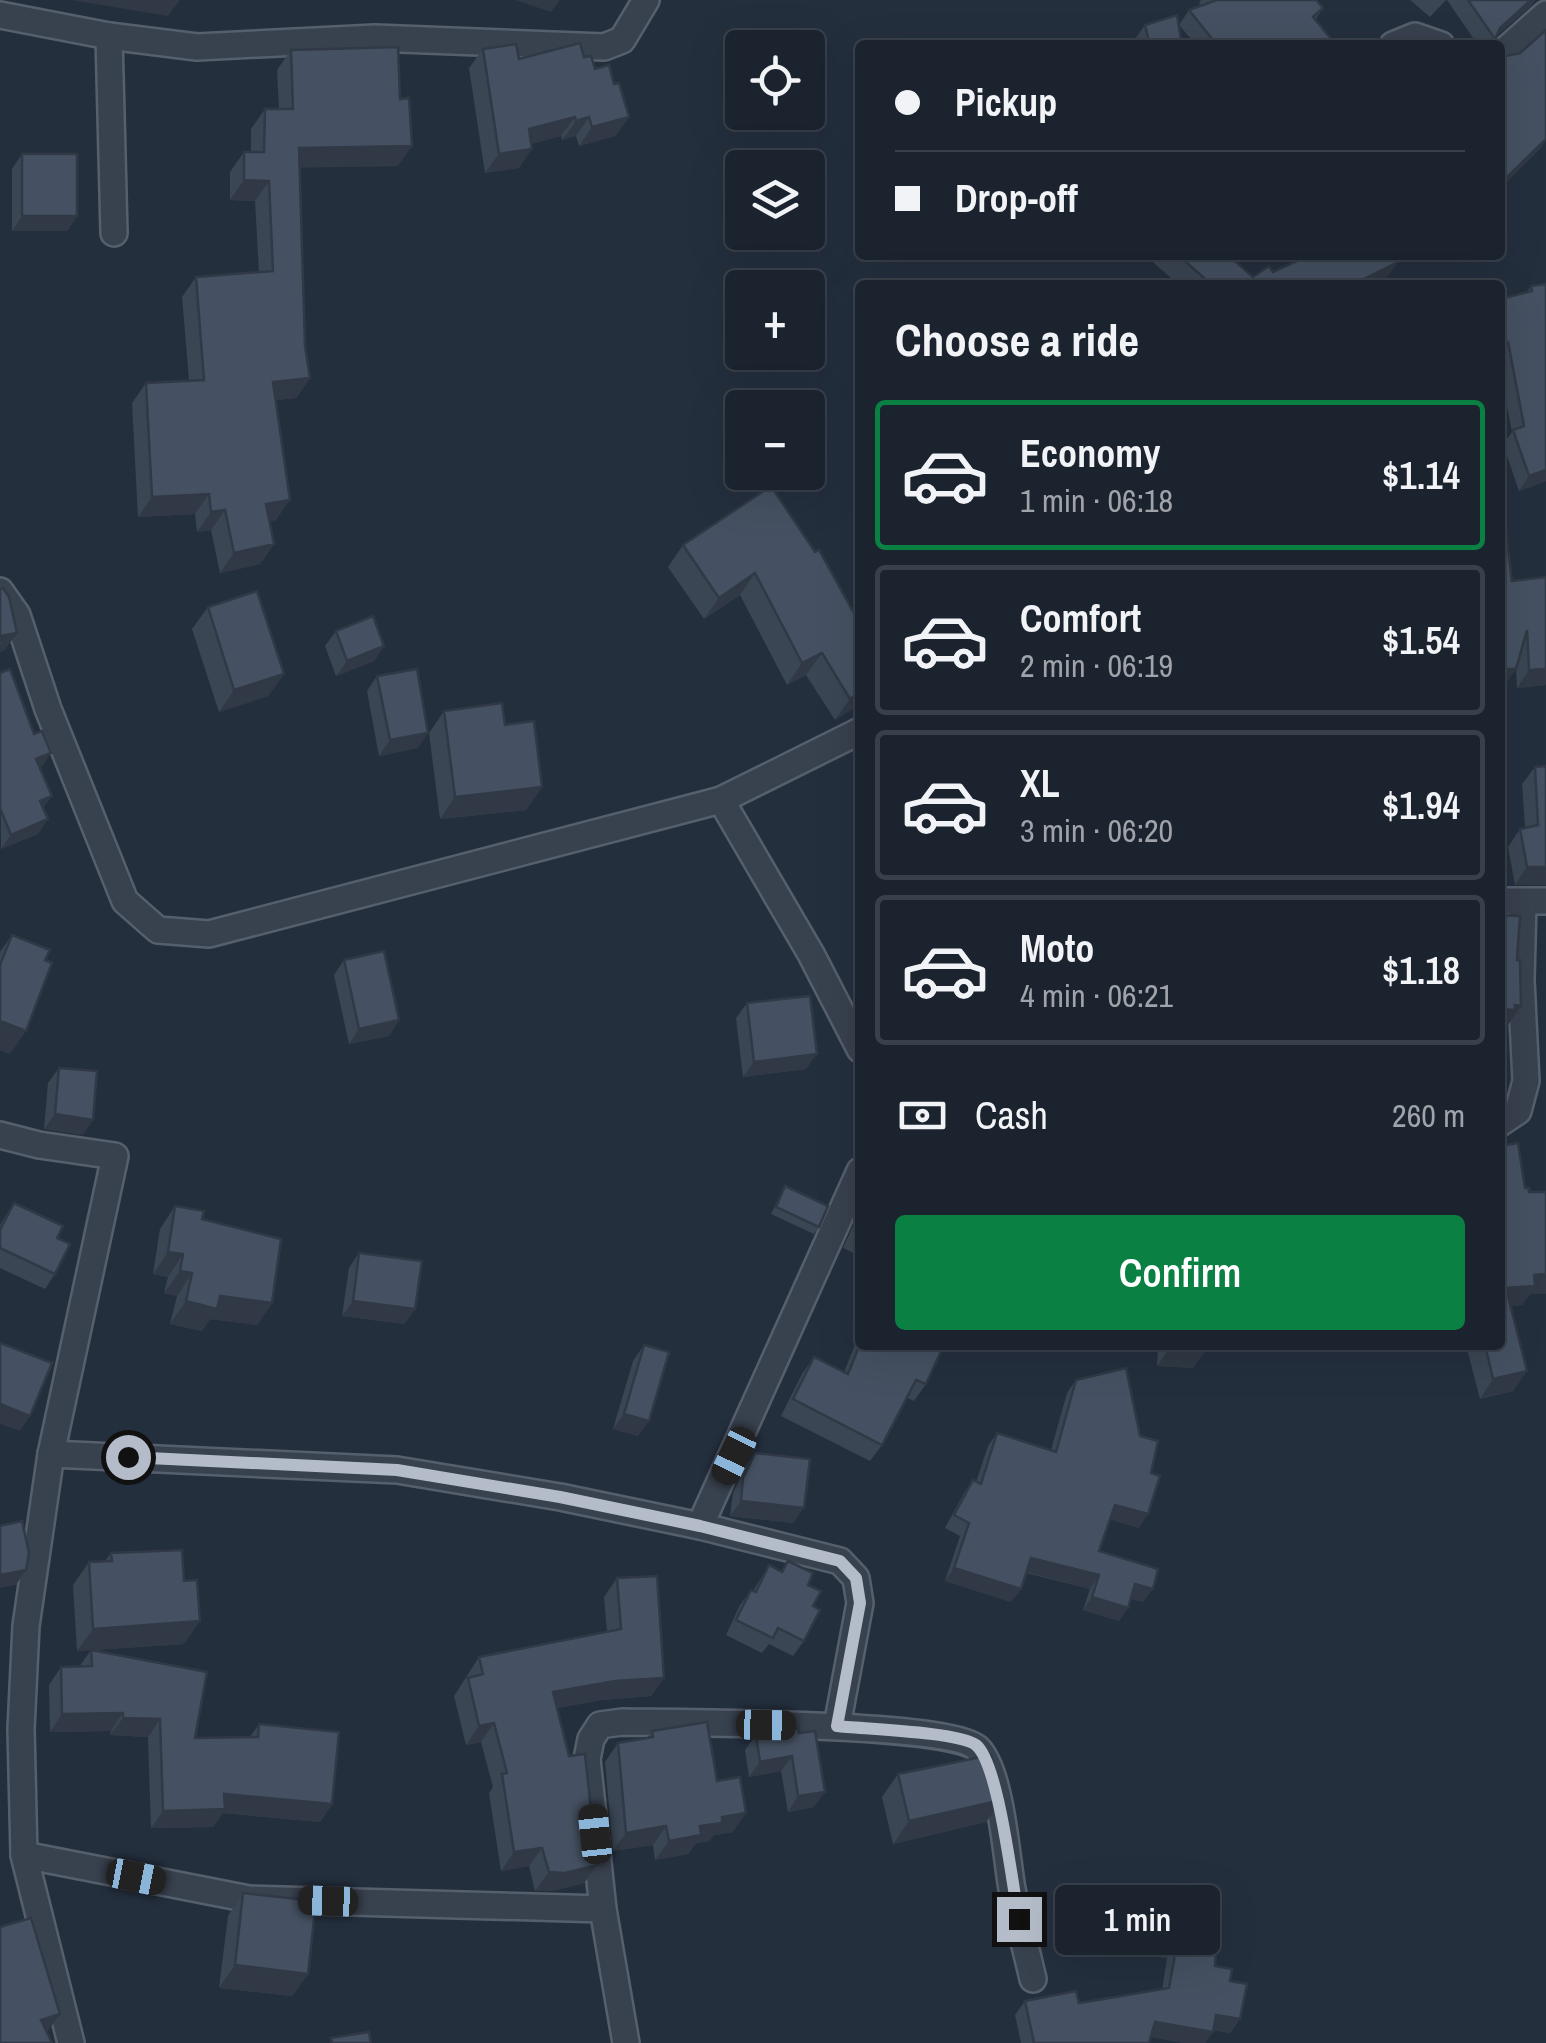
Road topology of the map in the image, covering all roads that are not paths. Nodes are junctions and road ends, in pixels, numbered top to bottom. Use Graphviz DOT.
graph roads {
  1 [pos="646,0"];
  2 [pos="1546,14"];
  3 [pos="0,15"];
  4 [pos="110,36"];
  5 [pos="1505,51"];
  6 [pos="114,232"];
  7 [pos="0,591"];
  8 [pos="855,733"];
  9 [pos="720,800"];
  10 [pos="1523,902"];
  11 [pos="855,1039"];
  12 [pos="1505,1120"];
  13 [pos="0,1136"];
  14 [pos="855,1182"];
  15 [pos="51,1454"];
  16 [pos="700,1526"];
  17 [pos="837,1726"];
  18 [pos="24,1855"];
  19 [pos="603,1909"];
  20 [pos="1033,1978"];
  21 [pos="71,2043"];
  22 [pos="626,2043"];
  1 -- 4 [label="street"];
  2 -- 5 [label="street"];
  3 -- 4 [label="street"];
  4 -- 6 [label="street"];
  7 -- 9 [label="street"];
  8 -- 9 [label="street"];
  9 -- 11 [label="street"];
  10 -- 12 [label="street"];
  13 -- 15 [label="street"];
  14 -- 16 [label="street"];
  15 -- 16 [label="street"];
  15 -- 18 [label="street"];
  16 -- 17 [label="street"];
  17 -- 19 [label="street"];
  17 -- 20 [label="street"];
  18 -- 19 [label="street"];
  18 -- 21 [label="street"];
  19 -- 22 [label="street"];
}
